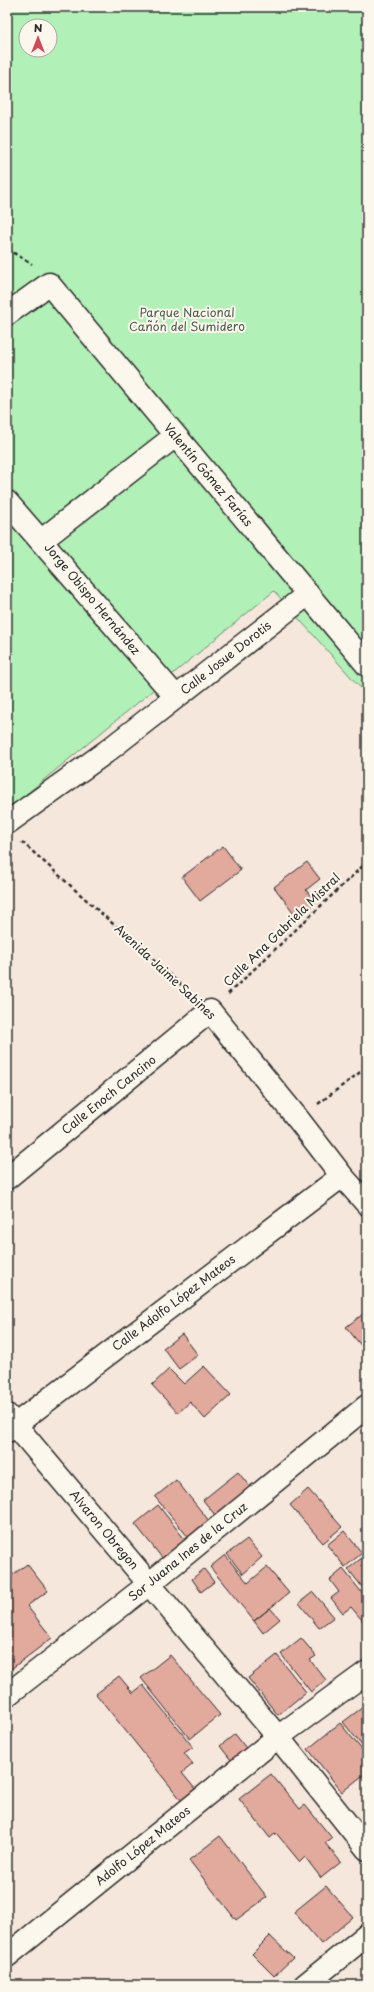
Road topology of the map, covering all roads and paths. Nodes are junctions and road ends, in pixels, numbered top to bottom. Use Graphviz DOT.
graph roads {
  1 [pos="7,314"];
  2 [pos="175,436"];
  3 [pos="7,502"];
  4 [pos="42,540"];
  5 [pos="308,594"];
  6 [pos="367,665"];
  7 [pos="176,697"];
  8 [pos="13,831"];
  9 [pos="367,862"];
  10 [pos="210,1011"];
  11 [pos="367,1067"];
  12 [pos="298,1119"];
  13 [pos="342,1176"];
  14 [pos="7,1178"];
  15 [pos="367,1204"];
  16 [pos="367,1406"];
  17 [pos="10,1424"];
  18 [pos="149,1584"];
  19 [pos="367,1672"];
  20 [pos="7,1695"];
  21 [pos="278,1737"];
  22 [pos="367,1849"];
  23 [pos="367,1935"];
  24 [pos="7,1956"];
  25 [pos="305,1985"];
  1 -- 2 [label="street, Valentín Gómez Farías"];
  2 -- 4 [label="street"];
  2 -- 5 [label="street, Valentín Gómez Farías"];
  3 -- 4 [label="street, Jorge Obispo Hernández"];
  4 -- 7 [label="street, Jorge Obispo Hernández"];
  5 -- 6 [label="street, Valentín Gómez Farías"];
  5 -- 7 [label="street, Calle Josue Dorotis"];
  7 -- 8 [label="street, Calle Josue Dorotis"];
  8 -- 10 [label="path, Avenida Jaime Sabines"];
  9 -- 10 [label="path, Calle Ana Gabriela Mistral"];
  10 -- 12 [label="street, Avenida Jaime Sabines"];
  10 -- 14 [label="street, Calle Enoch Cancino"];
  11 -- 12 [label="path"];
  12 -- 13 [label="street, Avenida Jaime Sabines"];
  13 -- 15 [label="street, Avenida Jaime Sabines"];
  13 -- 17 [label="street, Calle Adolfo López Mateos"];
  16 -- 18 [label="street, Sor Juana Ines de la Cruz"];
  17 -- 18 [label="street, Alvaron Obregon"];
  18 -- 20 [label="street, Sor Juana Ines de la Cruz"];
  18 -- 21 [label="street, Alvaron Obregon"];
  19 -- 21 [label="street"];
  21 -- 22 [label="street, Alvaron Obregon"];
  21 -- 24 [label="street, Adolfo López Mateos"];
  23 -- 25 [label="street"];
}
